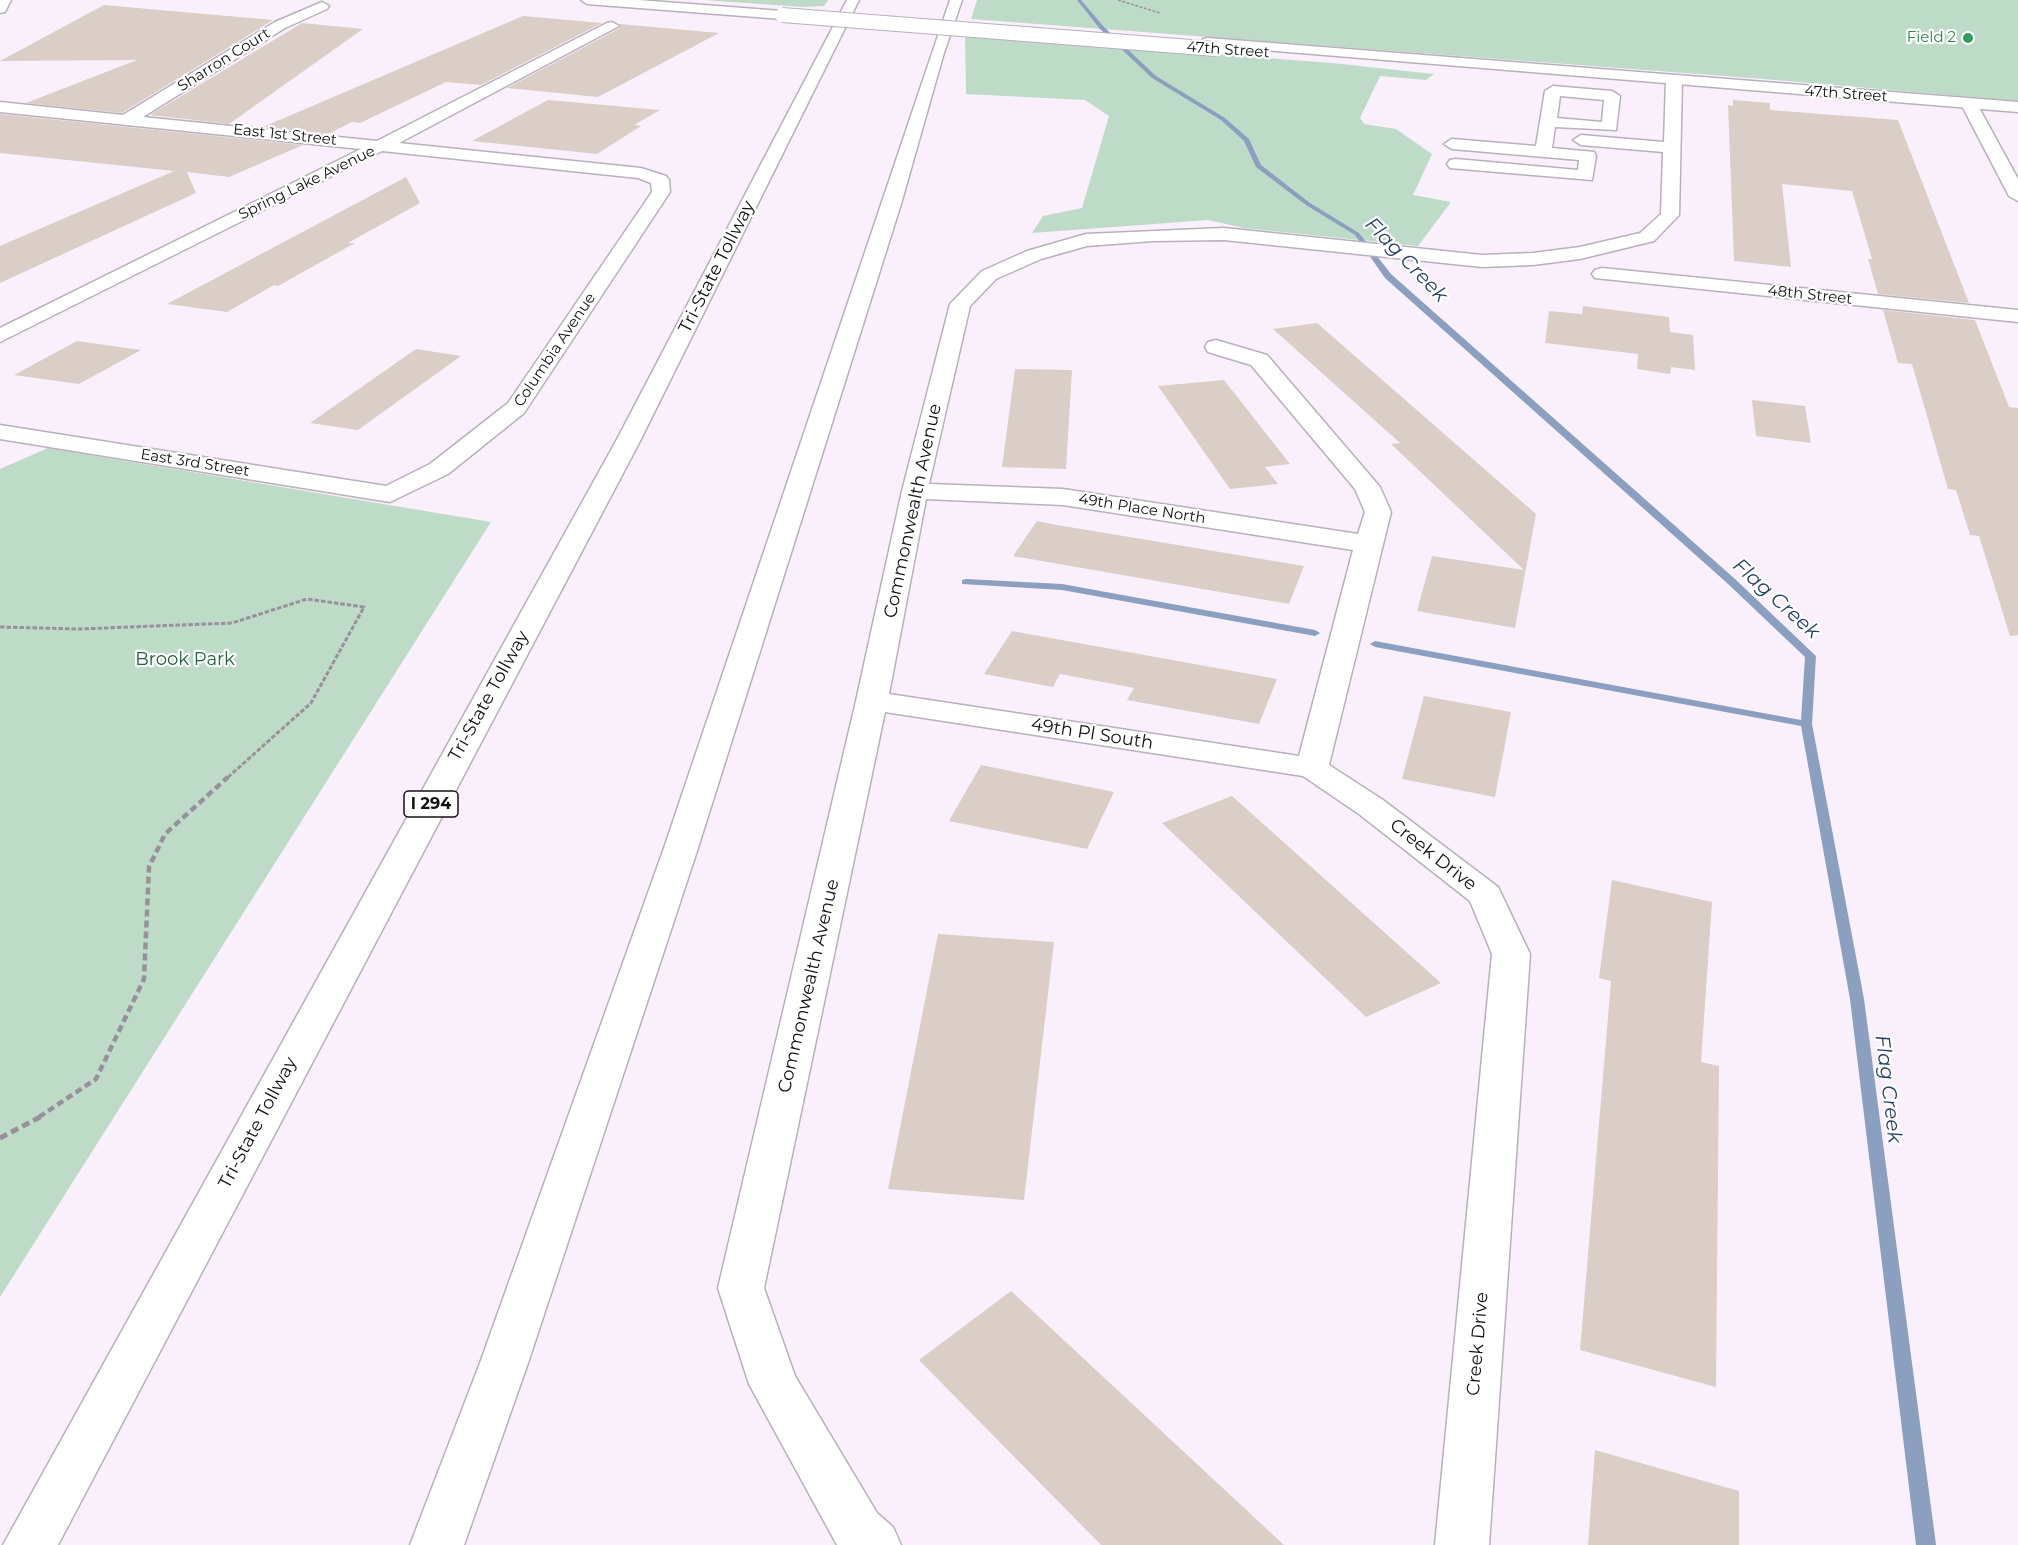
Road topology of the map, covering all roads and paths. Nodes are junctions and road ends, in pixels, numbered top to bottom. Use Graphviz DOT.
graph roads {
  1 [pos="5,0"];
  2 [pos="586,0"];
  3 [pos="657,0"];
  4 [pos="853,0"];
  5 [pos="956,0"];
  6 [pos="322,6"];
  7 [pos="0,9"];
  8 [pos="784,12"];
  9 [pos="612,26"];
  10 [pos="1674,81"];
  11 [pos="1969,104"];
  12 [pos="0,107"];
  13 [pos="2018,107"];
  14 [pos="128,119"];
  15 [pos="1546,137"];
  16 [pos="1452,144"];
  17 [pos="382,145"];
  18 [pos="1672,148"];
  19 [pos="1456,164"];
  20 [pos="641,173"];
  21 [pos="2018,196"];
  22 [pos="1602,274"];
  23 [pos="2018,316"];
  24 [pos="0,336"];
  25 [pos="1216,347"];
  26 [pos="0,432"];
  27 [pos="915,491"];
  28 [pos="390,494"];
  29 [pos="1368,544"];
  30 [pos="0,627"];
  31 [pos="872,701"];
  32 [pos="1312,768"];
  33 [pos="0,1138"];
  34 [pos="30,1545"];
  35 [pos="437,1545"];
  36 [pos="874,1545"];
  37 [pos="1462,1545"];
  1 -- 7 [label="main road"];
  2 -- 8 [label="main road"];
  3 -- 8 [label="main road"];
  4 -- 34 [label="main road, Tri-State Tollway / I 294"];
  5 -- 35 [label="main road"];
  6 -- 14 [label="main road, Sharron Court"];
  8 -- 10 [label="main road, 47th Street, bridge"];
  9 -- 17 [label="main road, Spring Lake Avenue"];
  10 -- 11 [label="main road, 47th Street"];
  10 -- 18 [label="main road, Commonwealth Avenue"];
  11 -- 13 [label="main road, 47th Street"];
  11 -- 21 [label="main road"];
  12 -- 14 [label="main road, East 1st Street"];
  14 -- 17 [label="main road, East 1st Street"];
  15 -- 16 [label="main road"];
  15 -- 18 [label="main road"];
  15 -- 19 [label="main road"];
  17 -- 20 [label="main road, East 1st Street"];
  17 -- 24 [label="main road, Spring Lake Avenue"];
  18 -- 27 [label="main road, Commonwealth Avenue"];
  20 -- 28 [label="main road, Columbia Avenue"];
  22 -- 23 [label="main road, 48th Street"];
  25 -- 29 [label="main road"];
  26 -- 28 [label="main road, East 3rd Street"];
  27 -- 29 [label="main road, 49th Place North"];
  27 -- 31 [label="main road, Commonwealth Avenue"];
  29 -- 32 [label="main road"];
  30 -- 33 [label="path"];
  31 -- 32 [label="main road, 49th Pl South"];
  31 -- 36 [label="main road, Commonwealth Avenue"];
  32 -- 37 [label="main road, Creek Drive"];
}
